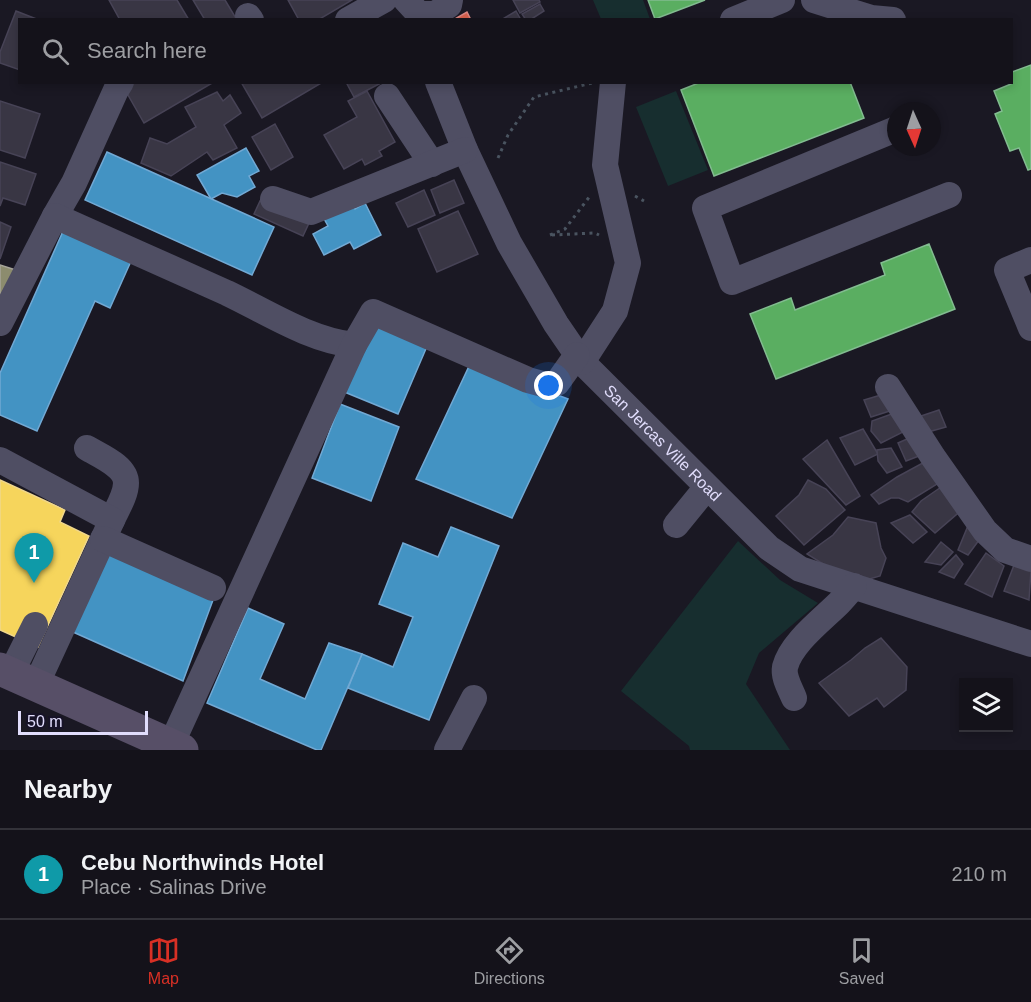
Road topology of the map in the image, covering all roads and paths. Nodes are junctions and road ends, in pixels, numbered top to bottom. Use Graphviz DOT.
graph roads {
  1 [pos="384,0"];
  2 [pos="450,0"];
  3 [pos="782,0"];
  4 [pos="814,0"];
  5 [pos="414,11"];
  6 [pos="352,18"];
  7 [pos="738,18"];
  8 [pos="871,18"];
  9 [pos="120,84"];
  10 [pos="439,84"];
  11 [pos="588,84"];
  12 [pos="613,84"];
  13 [pos="387,96"];
  14 [pos="887,133"];
  15 [pos="465,150"];
  16 [pos="498,158"];
  17 [pos="432,164"];
  18 [pos="605,165"];
  19 [pos="949,195"];
  20 [pos="273,199"];
  21 [pos="55,216"];
  22 [pos="623,242"];
  23 [pos="1031,260"];
  24 [pos="0,323"];
  25 [pos="1031,328"];
  26 [pos="354,345"];
  27 [pos="579,359"];
  28 [pos="888,387"];
  29 [pos="87,448"];
  30 [pos="0,460"];
  31 [pos="707,487"];
  32 [pos="676,525"];
  33 [pos="107,530"];
  34 [pos="1031,559"];
  35 [pos="854,586"];
  36 [pos="213,588"];
  37 [pos="35,625"];
  38 [pos="1031,644"];
  39 [pos="15,676"];
  40 [pos="474,698"];
  41 [pos="794,698"];
  42 [pos="176,748"];
  43 [pos="447,750"];
  1 -- 6 [label="street"];
  2 -- 5 [label="street"];
  3 -- 7 [label="street"];
  4 -- 8 [label="street"];
  9 -- 21 [label="street"];
  10 -- 15 [label="street, San Jercas Ville Road"];
  11 -- 16 [label="path"];
  12 -- 18 [label="street"];
  13 -- 17 [label="street"];
  14 -- 19 [label="street"];
  15 -- 17 [label="street"];
  15 -- 27 [label="street, San Jercas Ville Road"];
  17 -- 20 [label="street"];
  18 -- 22 [label="street"];
  18 -- 22 [label="path"];
  21 -- 24 [label="street"];
  21 -- 26 [label="street"];
  22 -- 27 [label="street"];
  23 -- 25 [label="street"];
  26 -- 27 [label="street"];
  26 -- 42 [label="street"];
  27 -- 31 [label="street, San Jercas Ville Road"];
  28 -- 34 [label="street"];
  29 -- 33 [label="street"];
  30 -- 33 [label="street"];
  31 -- 32 [label="street"];
  31 -- 35 [label="street, San Jercas Ville Road"];
  33 -- 36 [label="street"];
  33 -- 39 [label="street"];
  35 -- 38 [label="street, San Jercas Ville Road"];
  35 -- 41 [label="street"];
  37 -- 39 [label="street"];
  39 -- 42 [label="main road"];
  40 -- 43 [label="street"];
}
